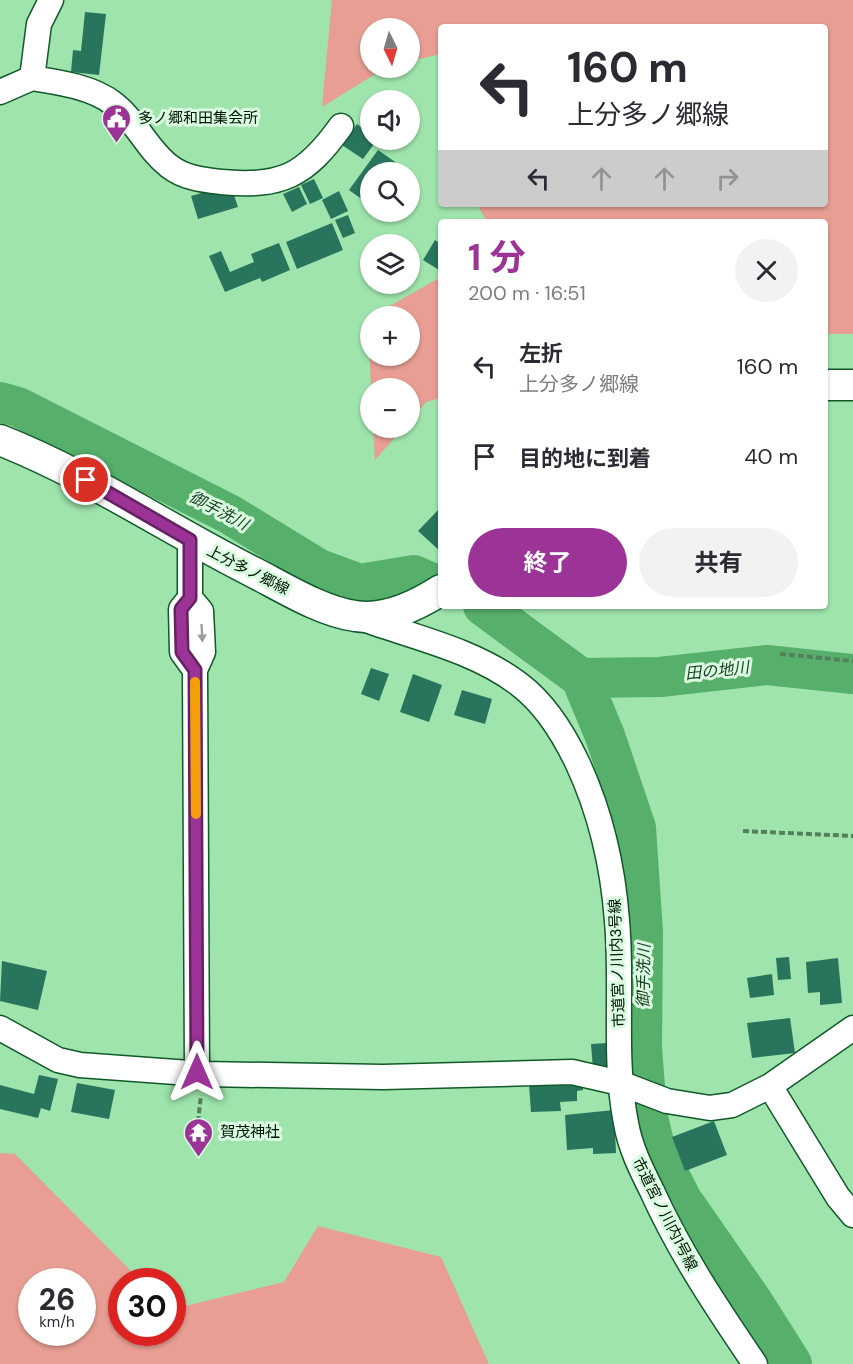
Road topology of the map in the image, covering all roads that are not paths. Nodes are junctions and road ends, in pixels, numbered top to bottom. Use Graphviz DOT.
graph roads {
  1 [pos="51,0"];
  2 [pos="32,78"];
  3 [pos="0,92"];
  4 [pos="341,126"];
  5 [pos="828,385"];
  6 [pos="853,385"];
  7 [pos="0,440"];
  8 [pos="190,540"];
  9 [pos="438,592"];
  10 [pos="357,617"];
  11 [pos="0,1028"];
  12 [pos="853,1028"];
  13 [pos="200,1073"];
  14 [pos="626,1085"];
  15 [pos="770,1086"];
  16 [pos="853,1215"];
  17 [pos="755,1364"];
  1 -- 2 [label="street"];
  2 -- 3 [label="street"];
  2 -- 4 [label="street"];
  5 -- 6 [label="main road"];
  7 -- 8 [label="main road, 上分多ノ郷線"];
  8 -- 10 [label="main road, 上分多ノ郷線"];
  8 -- 13 [label="street"];
  9 -- 10 [label="main road, 上分多ノ郷線"];
  10 -- 14 [label="street, 市道宮ノ川内3号線"];
  11 -- 13 [label="street"];
  12 -- 15 [label="street"];
  13 -- 14 [label="street"];
  14 -- 15 [label="street"];
  14 -- 17 [label="street, 市道宮ノ川内1号線"];
  15 -- 16 [label="street"];
}
